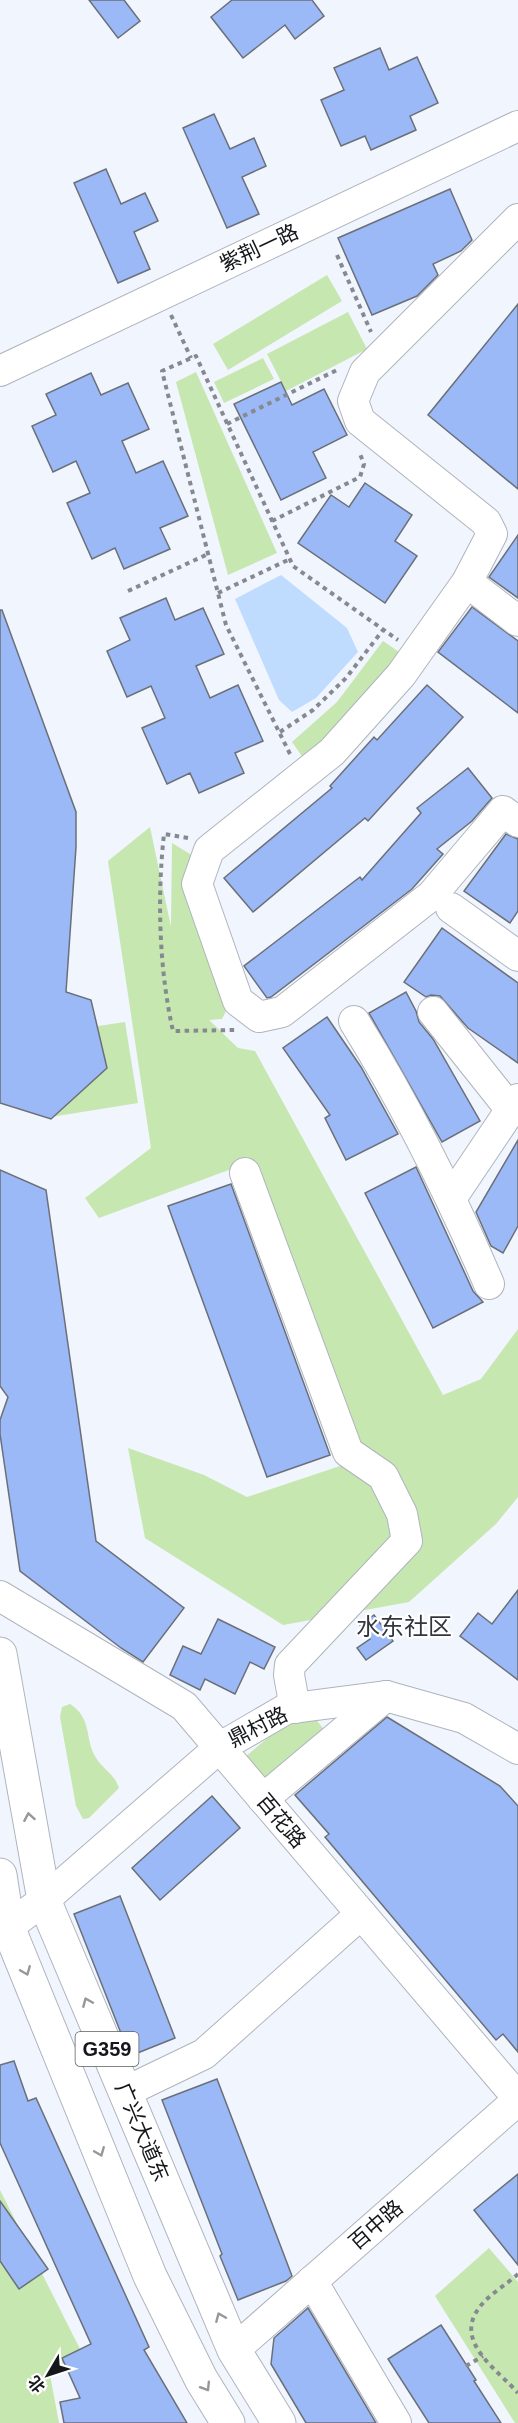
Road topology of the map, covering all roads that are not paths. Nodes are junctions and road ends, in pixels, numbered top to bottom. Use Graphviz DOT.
graph roads {
  1 [pos="518,126"];
  2 [pos="518,219"];
  3 [pos="0,371"];
  4 [pos="468,582"];
  5 [pos="518,621"];
  6 [pos="518,822"];
  7 [pos="451,908"];
  8 [pos="518,956"];
  9 [pos="433,1012"];
  10 [pos="354,1021"];
  11 [pos="514,1104"];
  12 [pos="245,1173"];
  13 [pos="452,1197"];
  14 [pos="489,1284"];
  15 [pos="0,1596"];
  16 [pos="0,1654"];
  17 [pos="386,1696"];
  18 [pos="295,1708"];
  19 [pos="219,1748"];
  20 [pos="518,1749"];
  21 [pos="263,1799"];
  22 [pos="0,1875"];
  23 [pos="44,1900"];
  24 [pos="361,1914"];
  25 [pos="4,1929"];
  26 [pos="125,2092"];
  27 [pos="518,2099"];
  28 [pos="312,2281"];
  29 [pos="234,2350"];
  30 [pos="228,2423"];
  31 [pos="279,2423"];
  32 [pos="396,2423"];
  1 -- 3 [label="street, 紫荆一路"];
  2 -- 4 [label="street"];
  4 -- 5 [label="street"];
  4 -- 6 [label="street"];
  7 -- 8 [label="street"];
  9 -- 11 [label="street"];
  10 -- 13 [label="street"];
  11 -- 13 [label="street"];
  12 -- 18 [label="street"];
  13 -- 14 [label="street"];
  15 -- 19 [label="street, 百花路"];
  23 -- 16 [label="highway, 广兴大道东 / G359, one-way"];
  17 -- 18 [label="street, 鼎村路"];
  17 -- 20 [label="street, 鼎村路"];
  17 -- 21 [label="street"];
  18 -- 19 [label="street, 鼎村路"];
  19 -- 21 [label="street, 百花路"];
  19 -- 23 [label="street, 鼎村路"];
  21 -- 24 [label="street, 百花路"];
  22 -- 25 [label="highway, G359"];
  23 -- 25 [label="street, 鼎村路"];
  26 -- 23 [label="highway, 广兴大道东 / G359, one-way"];
  24 -- 26 [label="street"];
  24 -- 27 [label="street, 百花路"];
  25 -- 30 [label="highway, G359, one-way"];
  29 -- 26 [label="highway, 广兴大道东 / G359, one-way"];
  27 -- 28 [label="street, 百中路"];
  28 -- 29 [label="street, 百中路"];
  28 -- 32 [label="street"];
  29 -- 31 [label="highway, 广兴大道东 / G359"];
}
